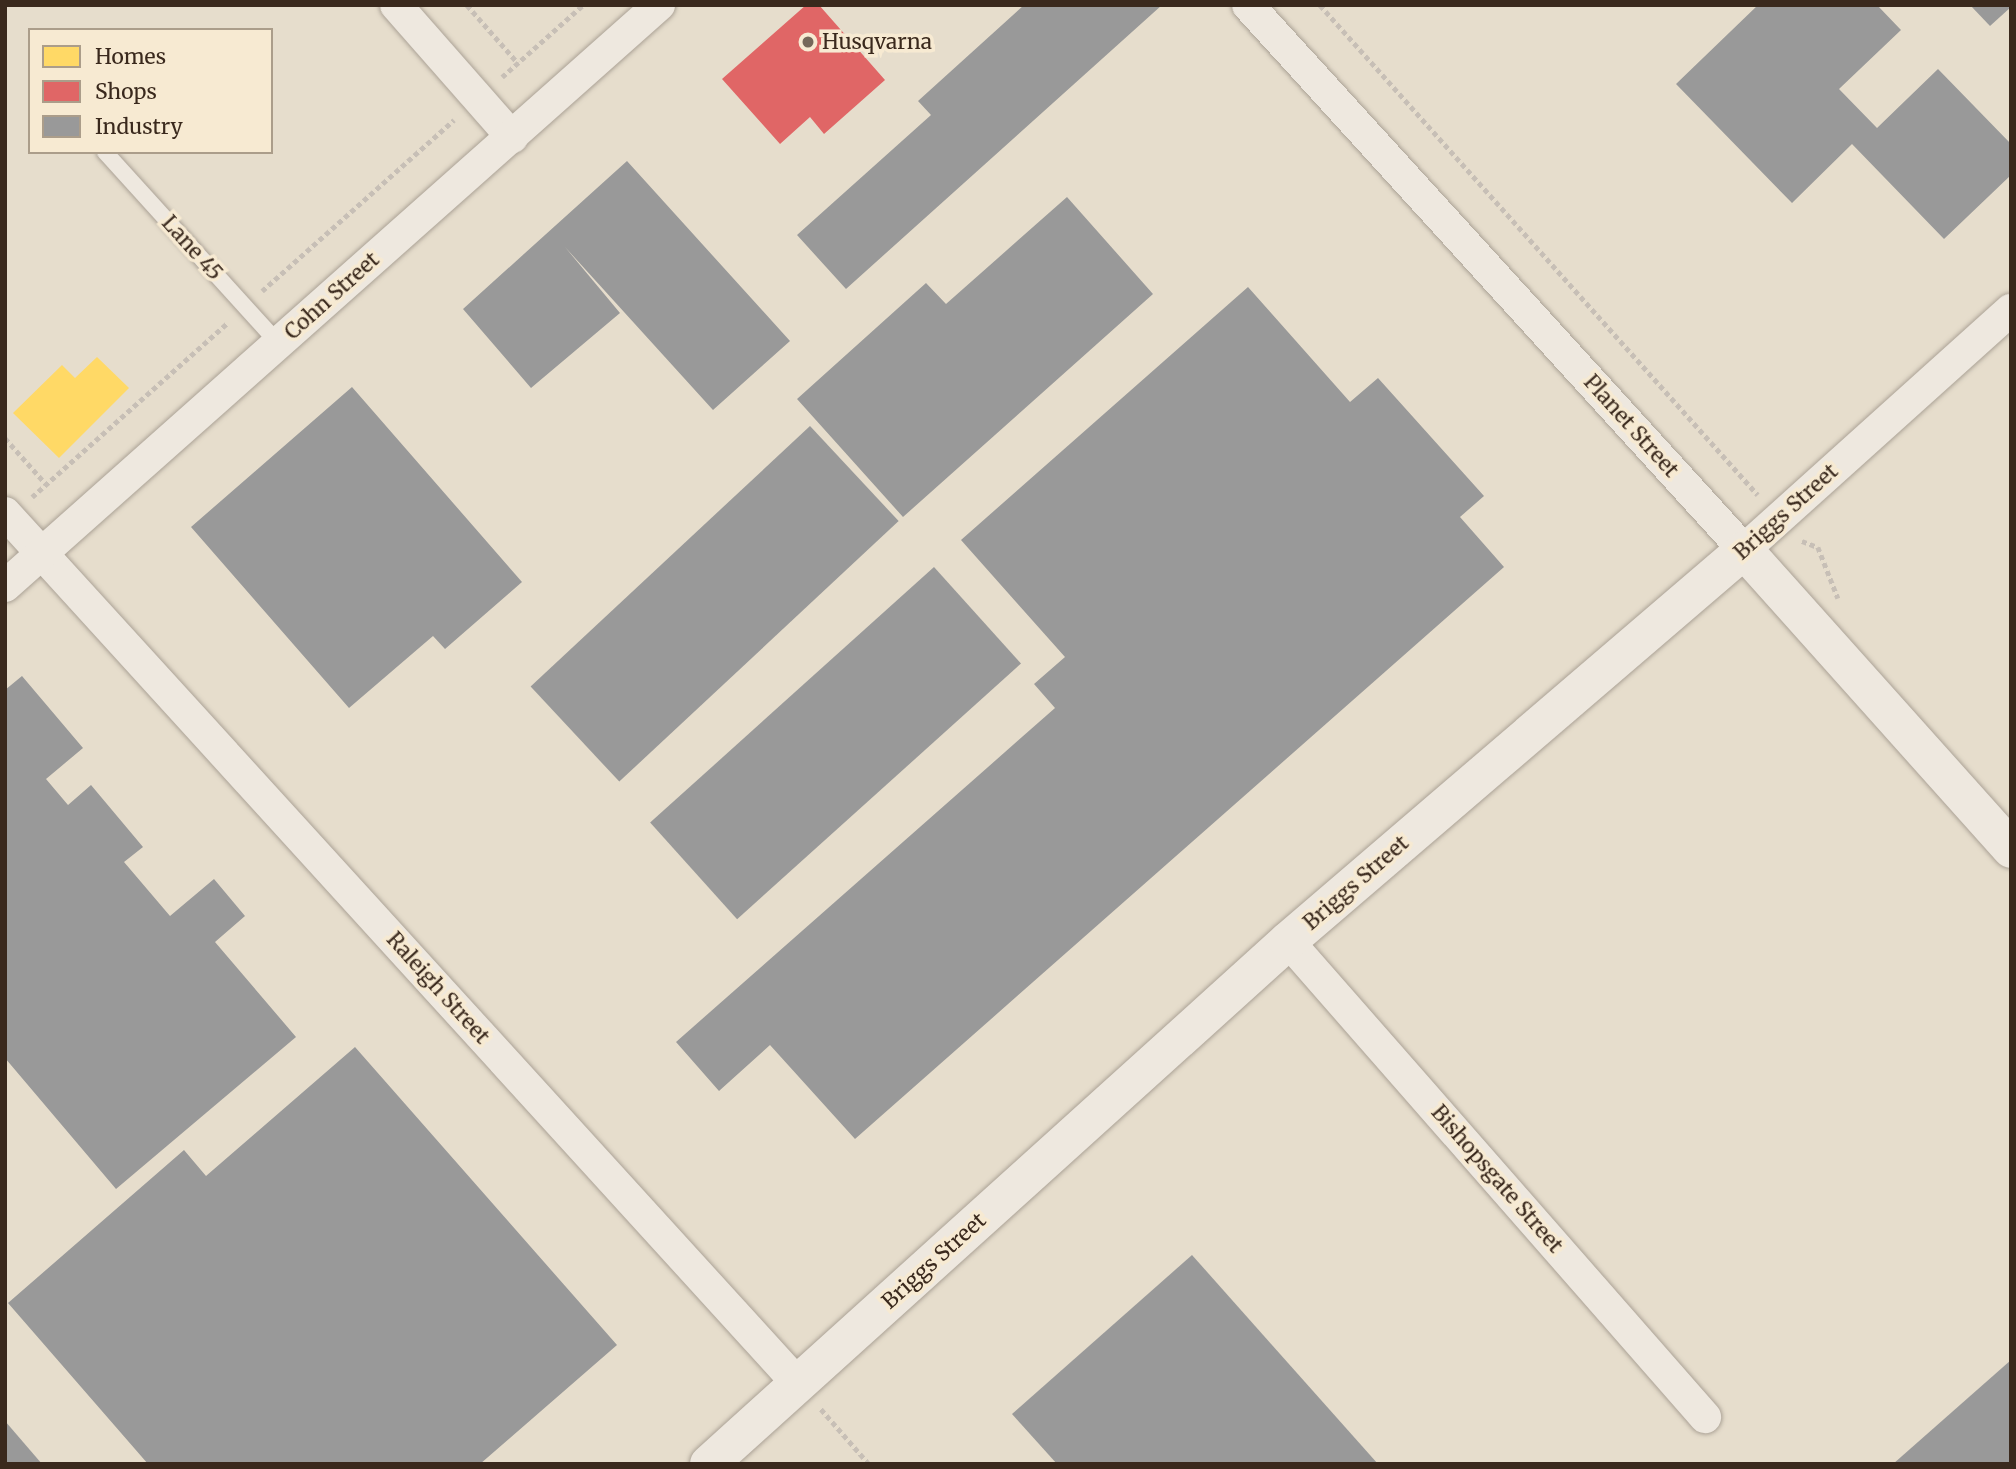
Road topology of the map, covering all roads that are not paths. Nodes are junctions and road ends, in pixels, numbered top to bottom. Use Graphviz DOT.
graph roads {
  1 [pos="396,5"];
  2 [pos="659,5"];
  3 [pos="1248,5"];
  4 [pos="512,137"];
  5 [pos="107,154"];
  6 [pos="2011,310"];
  7 [pos="278,343"];
  8 [pos="7,515"];
  9 [pos="1744,550"];
  10 [pos="42,554"];
  11 [pos="5,586"];
  12 [pos="2011,849"];
  13 [pos="1288,941"];
  14 [pos="798,1384"];
  15 [pos="1705,1417"];
  16 [pos="709,1464"];
  1 -- 4 [label="street"];
  2 -- 4 [label="street, Cohn Street"];
  3 -- 9 [label="street, Planet Street"];
  4 -- 7 [label="street, Cohn Street"];
  5 -- 7 [label="lane, Lane 45"];
  6 -- 9 [label="street, Briggs Street"];
  7 -- 10 [label="street, Cohn Street"];
  8 -- 10 [label="street, Raleigh Street"];
  9 -- 12 [label="street, Planet Street"];
  9 -- 13 [label="street, Briggs Street"];
  10 -- 11 [label="street, Cohn Street"];
  10 -- 14 [label="street, Raleigh Street"];
  13 -- 14 [label="street, Briggs Street"];
  13 -- 15 [label="street, Bishopsgate Street"];
  14 -- 16 [label="street, Briggs Street"];
}
